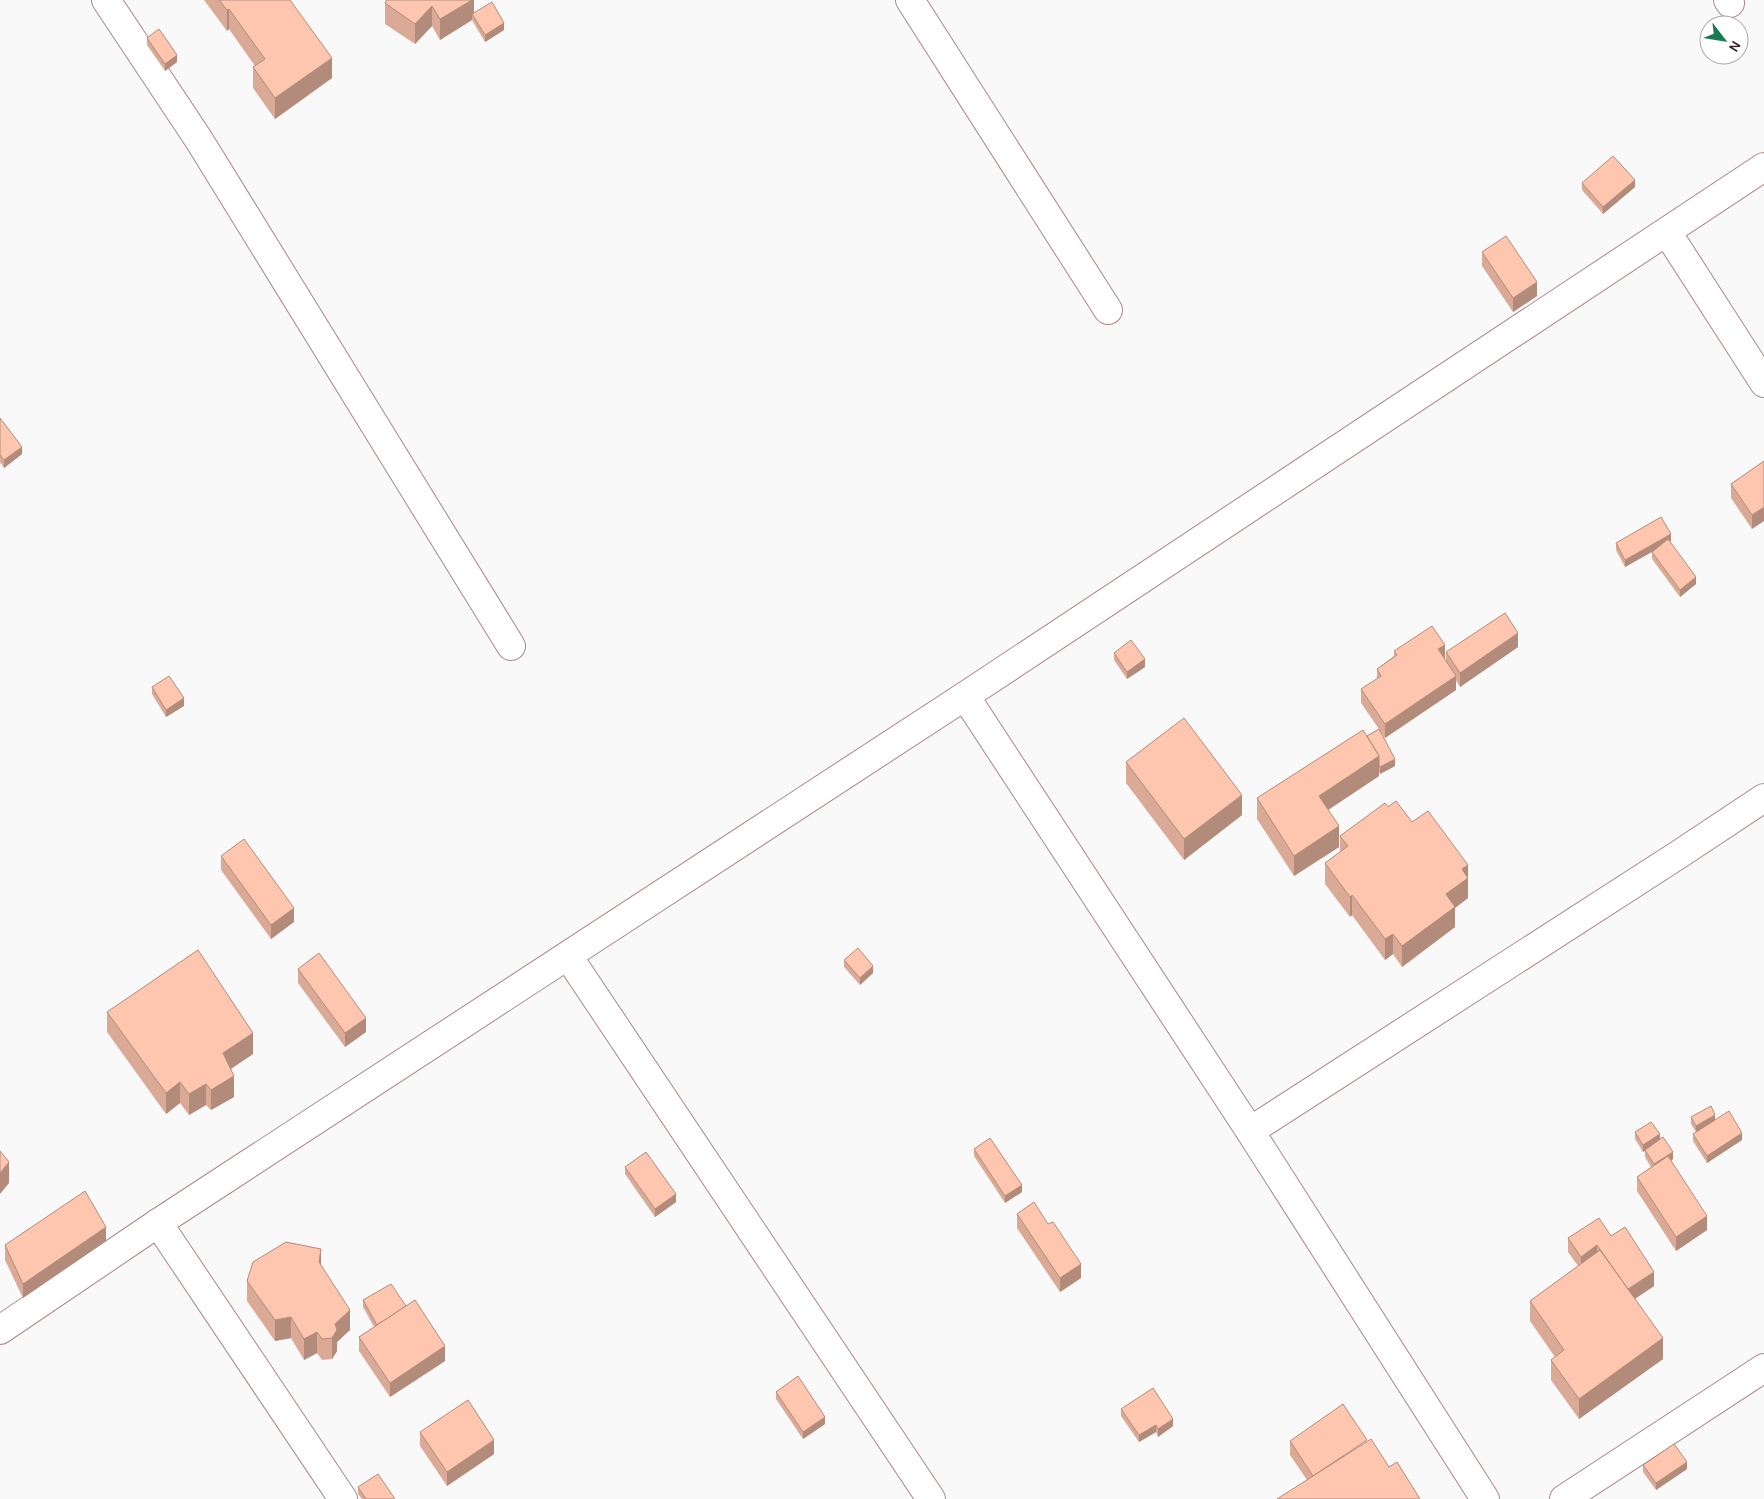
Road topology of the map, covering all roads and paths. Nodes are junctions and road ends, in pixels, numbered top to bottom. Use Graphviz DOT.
graph roads {
  1 [pos="106,0"];
  2 [pos="910,0"];
  3 [pos="1764,167"];
  4 [pos="1667,232"];
  5 [pos="1108,310"];
  6 [pos="1764,383"];
  7 [pos="511,646"];
  8 [pos="965,696"];
  9 [pos="1764,798"];
  10 [pos="568,956"];
  11 [pos="1250,1131"];
  12 [pos="158,1223"];
  13 [pos="0,1330"];
  14 [pos="1764,1368"];
  15 [pos="343,1499"];
  16 [pos="931,1499"];
  17 [pos="1485,1499"];
  18 [pos="1564,1499"];
  1 -- 7 [label="street"];
  2 -- 5 [label="street"];
  3 -- 4 [label="street"];
  4 -- 6 [label="street"];
  4 -- 8 [label="street"];
  8 -- 10 [label="street"];
  8 -- 11 [label="street"];
  9 -- 11 [label="street"];
  10 -- 12 [label="street"];
  10 -- 16 [label="street"];
  11 -- 17 [label="street"];
  12 -- 13 [label="street"];
  12 -- 15 [label="street"];
  14 -- 18 [label="street"];
}
